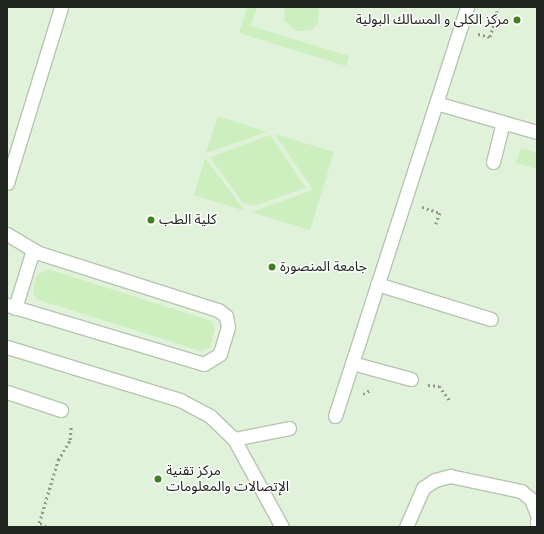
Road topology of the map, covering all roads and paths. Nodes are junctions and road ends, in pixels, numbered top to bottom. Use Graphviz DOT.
graph roads {
  1 [pos="61,7"];
  2 [pos="467,7"];
  3 [pos="498,7"];
  4 [pos="492,28"];
  5 [pos="436,103"];
  6 [pos="503,122"];
  7 [pos="537,132"];
  8 [pos="493,162"];
  9 [pos="7,183"];
  10 [pos="404,202"];
  11 [pos="436,224"];
  12 [pos="7,234"];
  13 [pos="32,250"];
  14 [pos="377,284"];
  15 [pos="11,306"];
  16 [pos="491,319"];
  17 [pos="7,347"];
  18 [pos="352,363"];
  19 [pos="411,379"];
  20 [pos="375,389"];
  21 [pos="422,389"];
  22 [pos="7,392"];
  23 [pos="361,398"];
  24 [pos="451,402"];
  25 [pos="61,410"];
  26 [pos="335,416"];
  27 [pos="289,428"];
  28 [pos="234,439"];
  29 [pos="536,508"];
  30 [pos="537,521"];
  31 [pos="46,527"];
  32 [pos="282,527"];
  33 [pos="406,527"];
  34 [pos="536,527"];
  1 -- 9 [label="lane"];
  2 -- 5 [label="lane"];
  3 -- 4 [label="path"];
  5 -- 6 [label="lane"];
  5 -- 10 [label="lane"];
  6 -- 7 [label="lane"];
  6 -- 8 [label="lane"];
  10 -- 11 [label="path"];
  10 -- 14 [label="lane"];
  12 -- 13 [label="lane"];
  13 -- 15 [label="lane"];
  13 -- 15 [label="lane"];
  14 -- 16 [label="lane"];
  14 -- 18 [label="lane"];
  17 -- 28 [label="lane"];
  18 -- 19 [label="lane"];
  18 -- 26 [label="lane"];
  20 -- 23 [label="path"];
  21 -- 24 [label="path"];
  22 -- 25 [label="lane"];
  25 -- 31 [label="path"];
  27 -- 28 [label="lane"];
  28 -- 32 [label="lane"];
  29 -- 33 [label="lane"];
  30 -- 34 [label="lane"];
}
